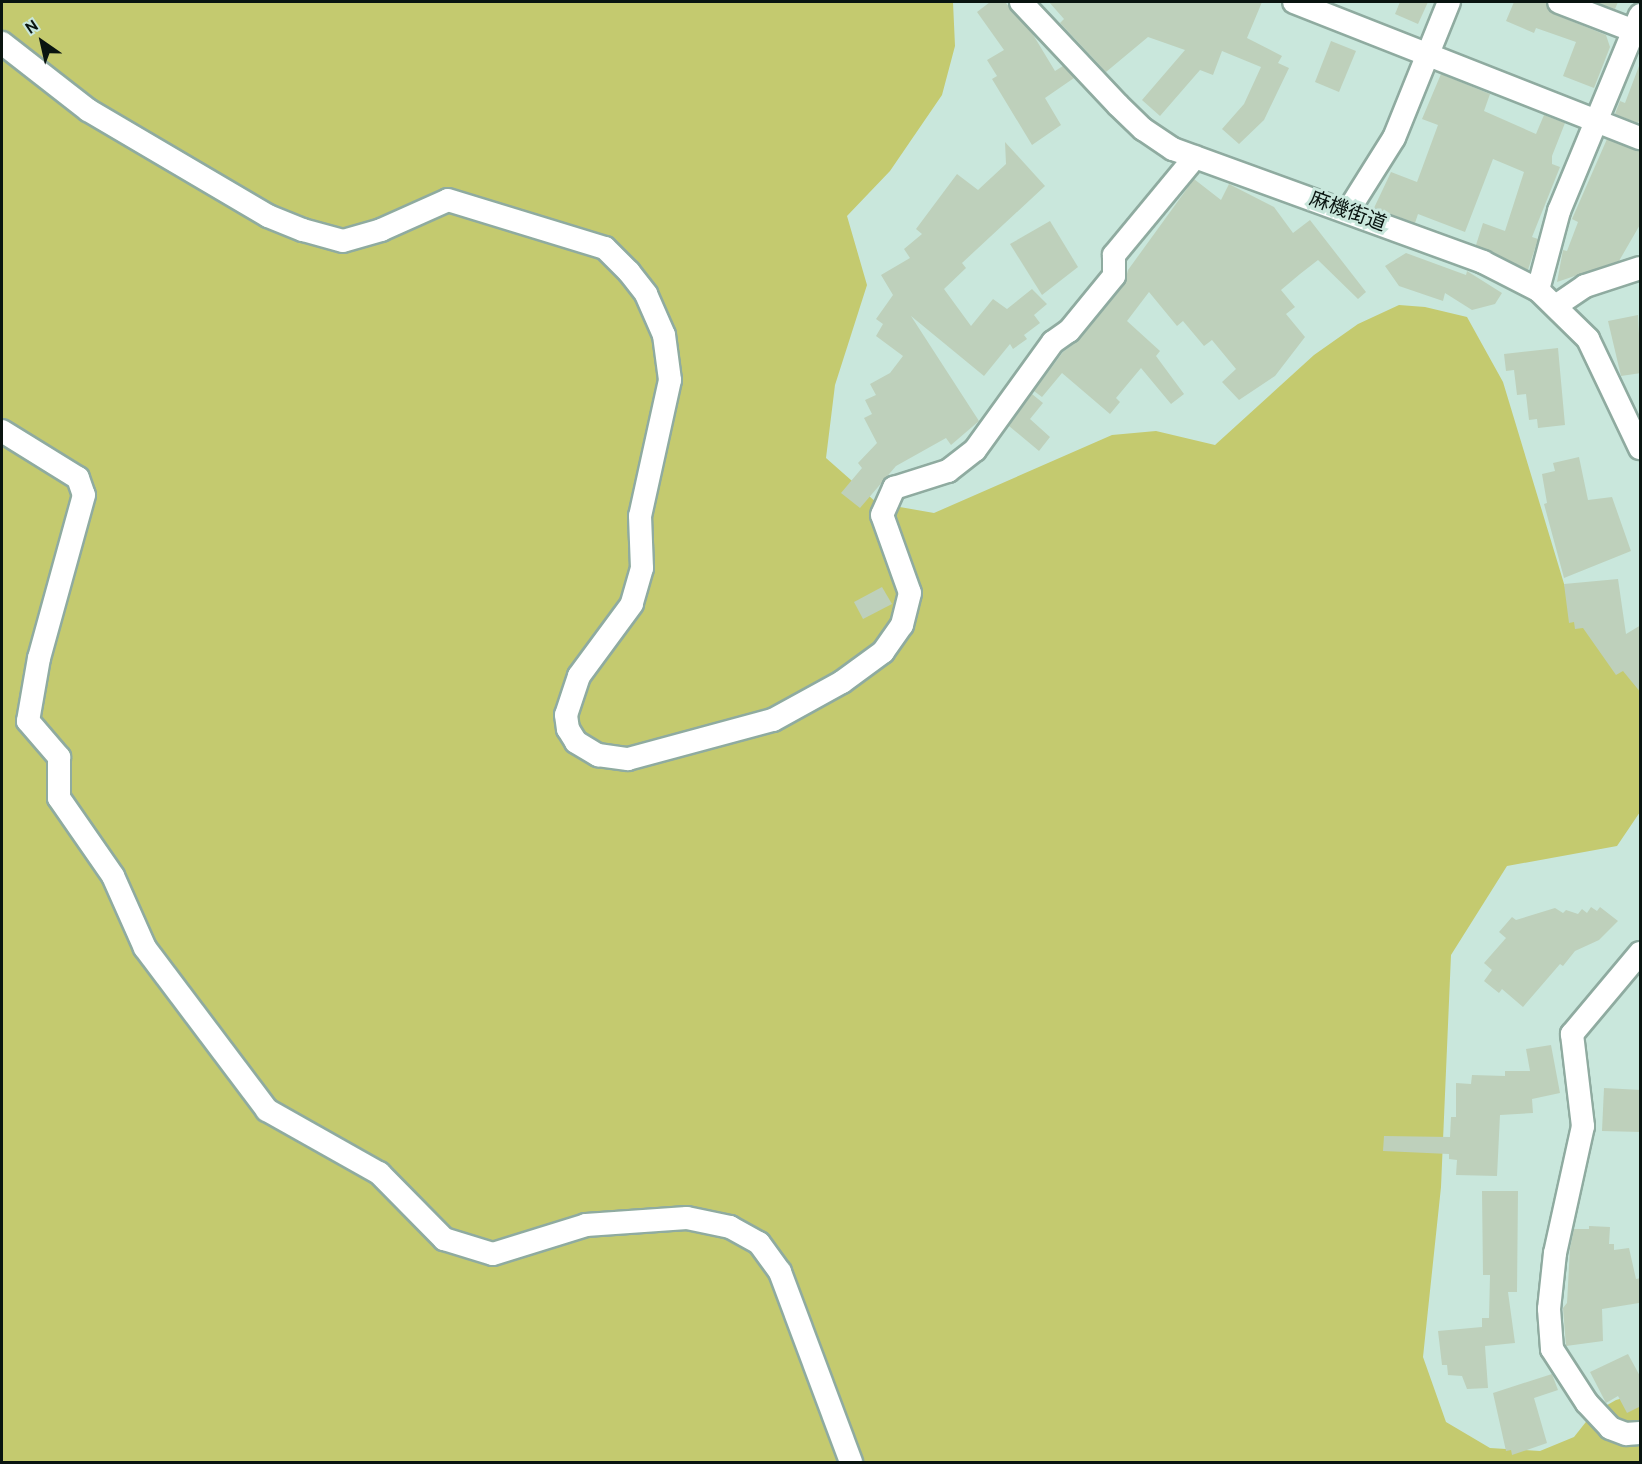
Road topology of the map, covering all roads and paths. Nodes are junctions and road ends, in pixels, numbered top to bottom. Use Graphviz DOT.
graph roads {
  1 [pos="1021,2"];
  2 [pos="1294,2"];
  3 [pos="1449,2"];
  4 [pos="1559,2"];
  5 [pos="1637,23"];
  6 [pos="2,43"];
  7 [pos="1428,55"];
  8 [pos="1598,121"];
  9 [pos="1641,138"];
  10 [pos="1195,157"];
  11 [pos="1348,211"];
  12 [pos="1641,268"];
  13 [pos="1538,290"];
  14 [pos="1557,305"];
  15 [pos="2,431"];
  16 [pos="1641,448"];
  17 [pos="1641,953"];
  18 [pos="1641,1433"];
  19 [pos="851,1462"];
  1 -- 10 [label="street, 麻機街道"];
  2 -- 7 [label="street"];
  3 -- 7 [label="street"];
  4 -- 5 [label="street"];
  5 -- 8 [label="street"];
  6 -- 10 [label="street"];
  7 -- 8 [label="street"];
  7 -- 11 [label="street"];
  8 -- 9 [label="street"];
  8 -- 13 [label="street"];
  10 -- 11 [label="street, 麻機街道"];
  11 -- 13 [label="street, 麻機街道"];
  12 -- 14 [label="street"];
  13 -- 14 [label="street, 麻機街道"];
  14 -- 16 [label="street, 麻機街道"];
  15 -- 19 [label="street"];
  17 -- 18 [label="street"];
}
